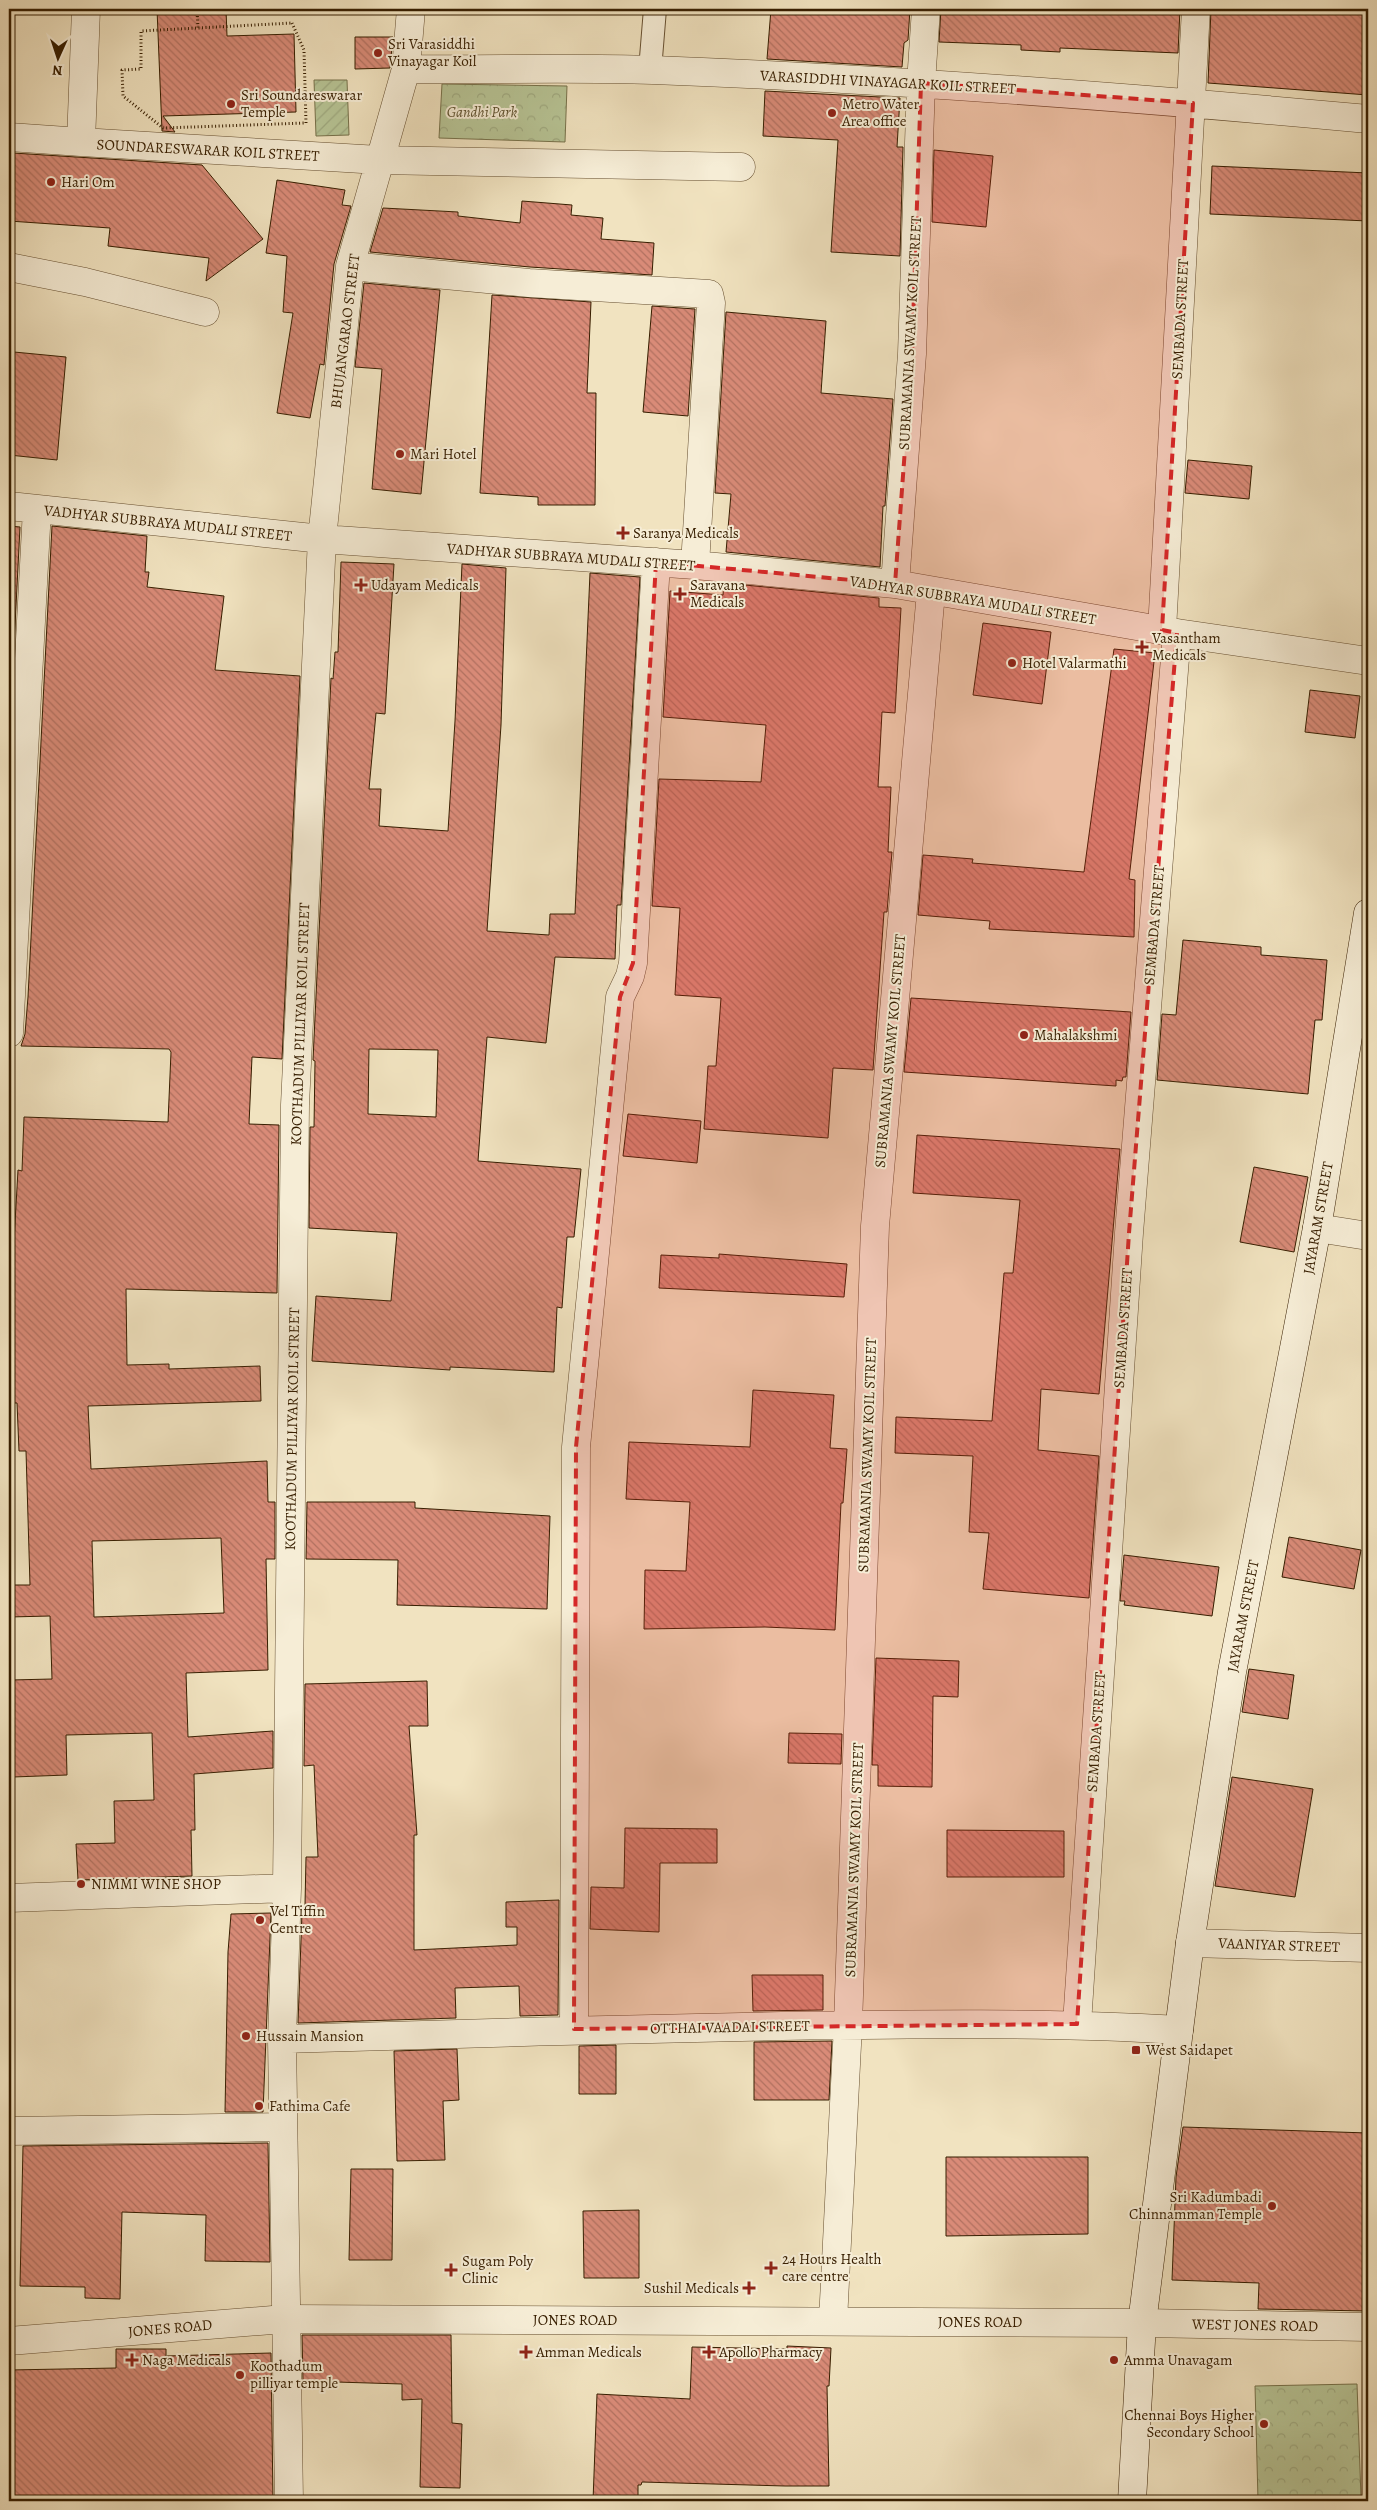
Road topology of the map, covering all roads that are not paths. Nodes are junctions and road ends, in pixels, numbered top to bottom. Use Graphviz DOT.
graph roads {
  1 [pos="86,9"];
  2 [pos="411,9"];
  3 [pos="655,9"];
  4 [pos="926,9"];
  5 [pos="1196,9"];
  6 [pos="406,69"];
  7 [pos="650,70"];
  8 [pos="921,82"];
  9 [pos="1193,103"];
  10 [pos="1368,119"];
  11 [pos="9,137"];
  12 [pos="81,142"];
  13 [pos="379,160"];
  14 [pos="741,167"];
  15 [pos="350,266"];
  16 [pos="9,267"];
  17 [pos="205,312"];
  18 [pos="9,506"];
  19 [pos="37,509"];
  20 [pos="322,539"];
  21 [pos="656,562"];
  22 [pos="695,565"];
  23 [pos="895,584"];
  24 [pos="931,592"];
  25 [pos="1169,631"];
  26 [pos="1368,661"];
  27 [pos="1368,914"];
  28 [pos="9,1033"];
  29 [pos="1317,1228"];
  30 [pos="1368,1236"];
  31 [pos="287,1888"];
  32 [pos="9,1898"];
  33 [pos="1190,1943"];
  34 [pos="1368,1948"];
  35 [pos="1077,2024"];
  36 [pos="848,2025"];
  37 [pos="574,2029"];
  38 [pos="1179,2030"];
  39 [pos="282,2039"];
  40 [pos="283,2127"];
  41 [pos="9,2131"];
  42 [pos="285,2318"];
  43 [pos="833,2321"];
  44 [pos="1142,2323"];
  45 [pos="1368,2328"];
  46 [pos="9,2341"];
  47 [pos="290,2501"];
  48 [pos="1132,2501"];
  1 -- 12 [label="street, SOUNDARESWARAR KOIL STREET"];
  2 -- 6 [label="street, BHUJANGARAO STREET"];
  3 -- 7 [label="lane"];
  4 -- 8 [label="street, SUBRAMANIA SWAMY KOIL STREET"];
  5 -- 9 [label="street, SEMBADA STREET"];
  6 -- 7 [label="street, VARASIDDHI VINAYAGAR KOIL STREET"];
  6 -- 13 [label="street, BHUJANGARAO STREET"];
  7 -- 8 [label="street, VARASIDDHI VINAYAGAR KOIL STREET"];
  8 -- 9 [label="street, VARASIDDHI VINAYAGAR KOIL STREET"];
  8 -- 23 [label="street, SUBRAMANIA SWAMY KOIL STREET"];
  9 -- 10 [label="street, VARASIDDHI VINAYAGAR KOIL STREET"];
  9 -- 25 [label="street, SEMBADA STREET"];
  11 -- 12 [label="street"];
  12 -- 13 [label="street, SOUNDARESWARAR KOIL STREET"];
  13 -- 14 [label="street, SOUNDARESWARAR KOIL STREET"];
  13 -- 15 [label="street, BHUJANGARAO STREET"];
  15 -- 20 [label="street, BHUJANGARAO STREET"];
  15 -- 22 [label="street"];
  16 -- 17 [label="street"];
  18 -- 19 [label="street, VADHYAR SUBBRAYA MUDALI STREET"];
  19 -- 20 [label="street, VADHYAR SUBBRAYA MUDALI STREET"];
  19 -- 28 [label="street"];
  20 -- 21 [label="street, VADHYAR SUBBRAYA MUDALI STREET"];
  20 -- 31 [label="street, KOOTHADUM PILLIYAR KOIL STREET"];
  21 -- 22 [label="street, VADHYAR SUBBRAYA MUDALI STREET"];
  21 -- 37 [label="street"];
  22 -- 23 [label="street, VADHYAR SUBBRAYA MUDALI STREET"];
  23 -- 24 [label="street, VADHYAR SUBBRAYA MUDALI STREET"];
  24 -- 25 [label="street, VADHYAR SUBBRAYA MUDALI STREET"];
  24 -- 36 [label="street, SUBRAMANIA SWAMY KOIL STREET"];
  25 -- 26 [label="street, VADHYAR SUBBRAYA MUDALI STREET"];
  25 -- 35 [label="street, SEMBADA STREET"];
  27 -- 29 [label="street, JAYARAM STREET"];
  29 -- 30 [label="street"];
  29 -- 33 [label="street, JAYARAM STREET"];
  31 -- 32 [label="street"];
  31 -- 39 [label="street, KOOTHADUM PILLIYAR KOIL STREET"];
  33 -- 34 [label="street, VAANIYAR STREET"];
  33 -- 38 [label="street, JAYARAM STREET"];
  35 -- 36 [label="street, OTTHAI VAADAI STREET"];
  35 -- 38 [label="street, OTTHAI VAADAI STREET"];
  36 -- 37 [label="street, OTTHAI VAADAI STREET"];
  36 -- 43 [label="street, SUBRAMANIA SWAMY KOIL STREET"];
  37 -- 39 [label="street, OTTHAI VAADAI STREET"];
  38 -- 44 [label="street, JAYARAM STREET"];
  39 -- 40 [label="street, KOOTHADUM PILLIYAR KOIL STREET"];
  40 -- 41 [label="street"];
  40 -- 42 [label="street, KOOTHADUM PILLIYAR KOIL STREET"];
  42 -- 43 [label="street, JONES ROAD"];
  42 -- 46 [label="street, JONES ROAD"];
  42 -- 47 [label="street, KOOTHADUM PILLIYAR KOIL STREET"];
  43 -- 44 [label="street, JONES ROAD"];
  44 -- 45 [label="street, WEST JONES ROAD"];
  44 -- 48 [label="street, JAYARAM STREET"];
}
